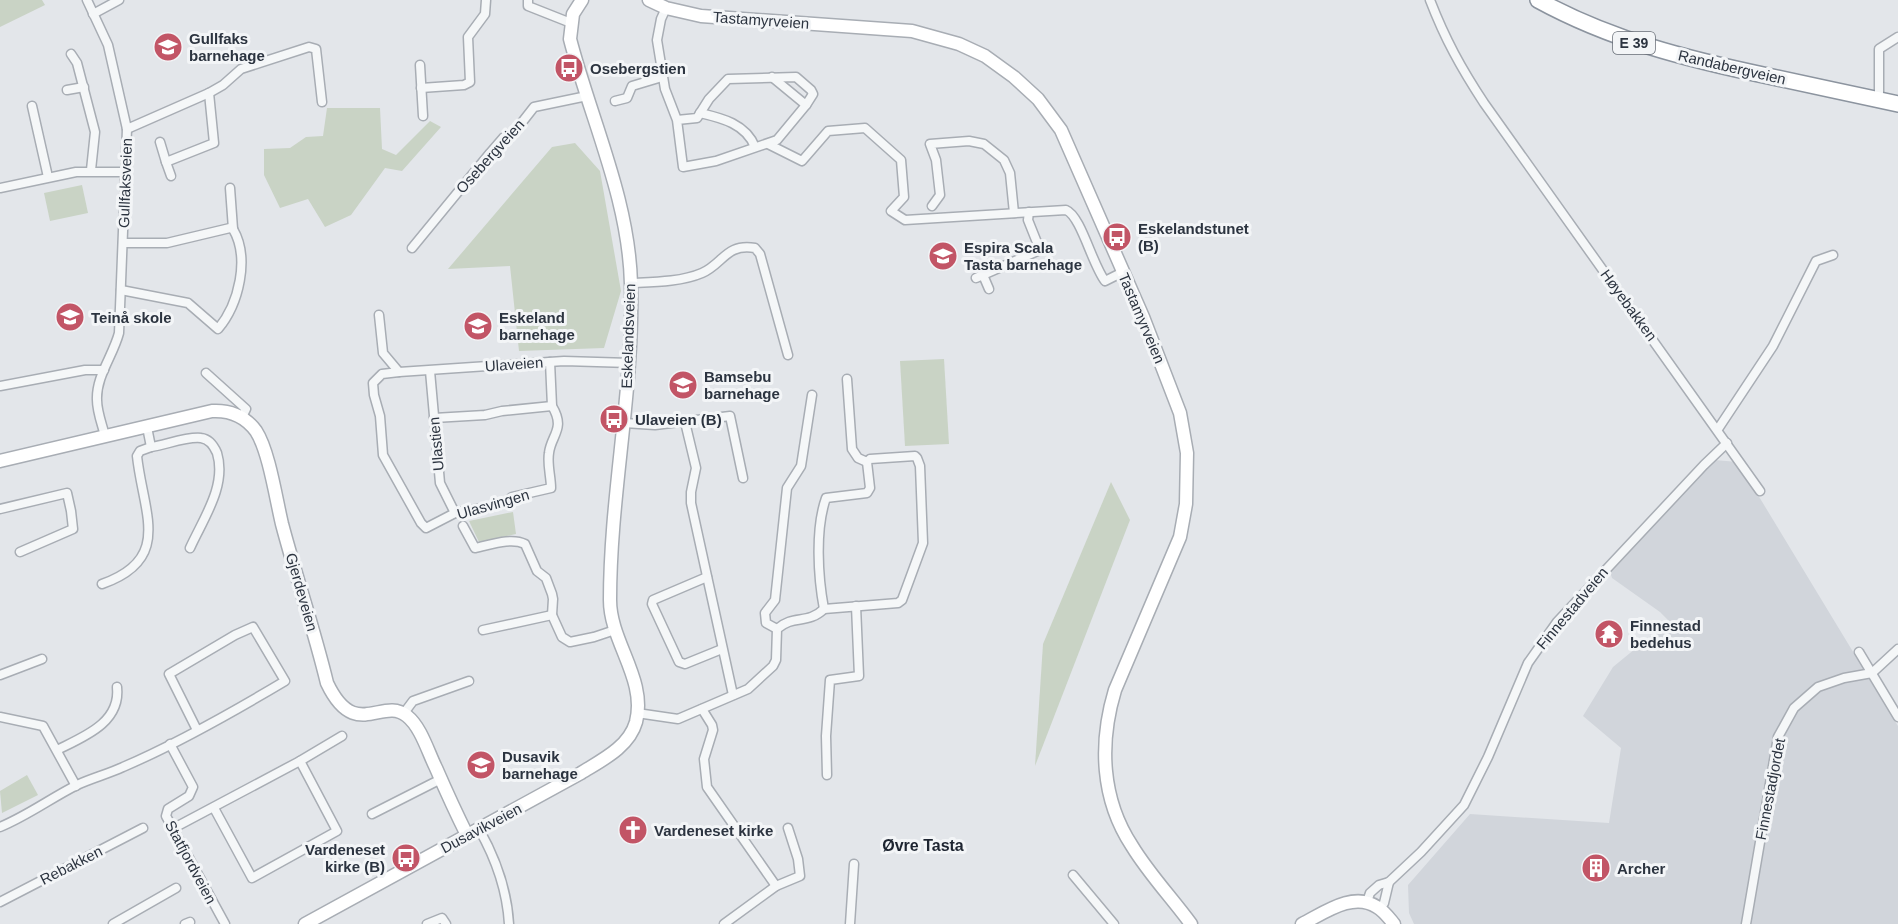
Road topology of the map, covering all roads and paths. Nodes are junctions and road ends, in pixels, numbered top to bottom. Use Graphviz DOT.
graph roads {
  1 [pos="87,0"];
  2 [pos="119,0"];
  3 [pos="486,0"];
  4 [pos="528,0"];
  5 [pos="582,0"];
  6 [pos="650,0"];
  7 [pos="1430,0"];
  8 [pos="1538,0"];
  9 [pos="666,8"];
  10 [pos="93,14"];
  11 [pos="571,23"];
  12 [pos="1898,37"];
  13 [pos="71,54"];
  14 [pos="420,65"];
  15 [pos="662,77"];
  16 [pos="772,77"];
  17 [pos="84,87"];
  18 [pos="421,88"];
  19 [pos="67,90"];
  20 [pos="209,93"];
  21 [pos="587,96"];
  22 [pos="1879,100"];
  23 [pos="615,101"];
  24 [pos="322,102"];
  25 [pos="1898,104"];
  26 [pos="806,105"];
  27 [pos="32,106"];
  28 [pos="700,113"];
  29 [pos="423,117"];
  30 [pos="677,120"];
  31 [pos="127,129"];
  32 [pos="160,142"];
  33 [pos="768,144"];
  34 [pos="755,147"];
  35 [pos="166,162"];
  36 [pos="91,170"];
  37 [pos="126,172"];
  38 [pos="171,176"];
  39 [pos="48,177"];
  40 [pos="0,187"];
  41 [pos="230,188"];
  42 [pos="932,206"];
  43 [pos="1029,212"];
  44 [pos="1014,213"];
  45 [pos="232,229"];
  46 [pos="123,243"];
  47 [pos="412,248"];
  48 [pos="1833,255"];
  49 [pos="1123,272"];
  50 [pos="631,283"];
  51 [pos="989,289"];
  52 [pos="121,290"];
  53 [pos="379,315"];
  54 [pos="788,355"];
  55 [pos="550,362"];
  56 [pos="630,363"];
  57 [pos="104,370"];
  58 [pos="430,370"];
  59 [pos="399,372"];
  60 [pos="206,373"];
  61 [pos="847,379"];
  62 [pos="0,386"];
  63 [pos="812,395"];
  64 [pos="552,406"];
  65 [pos="242,417"];
  66 [pos="434,418"];
  67 [pos="685,422"];
  68 [pos="624,423"];
  69 [pos="147,427"];
  70 [pos="1718,429"];
  71 [pos="105,436"];
  72 [pos="1727,443"];
  73 [pos="151,447"];
  74 [pos="0,461"];
  75 [pos="867,462"];
  76 [pos="743,478"];
  77 [pos="1760,491"];
  78 [pos="0,509"];
  79 [pos="455,513"];
  80 [pos="463,526"];
  81 [pos="190,548"];
  82 [pos="20,552"];
  83 [pos="707,577"];
  84 [pos="102,584"];
  85 [pos="856,606"];
  86 [pos="824,609"];
  87 [pos="552,615"];
  88 [pos="777,629"];
  89 [pos="483,630"];
  90 [pos="615,630"];
  91 [pos="722,649"];
  92 [pos="1898,649"];
  93 [pos="1858,652"];
  94 [pos="42,659"];
  95 [pos="1872,673"];
  96 [pos="0,675"];
  97 [pos="469,681"];
  98 [pos="117,687"];
  99 [pos="733,695"];
  100 [pos="702,709"];
  101 [pos="404,713"];
  102 [pos="637,713"];
  103 [pos="0,717"];
  104 [pos="1898,717"];
  105 [pos="197,730"];
  106 [pos="342,736"];
  107 [pos="170,744"];
  108 [pos="57,750"];
  109 [pos="300,761"];
  110 [pos="827,775"];
  111 [pos="441,779"];
  112 [pos="76,786"];
  113 [pos="214,808"];
  114 [pos="372,814"];
  115 [pos="0,827"];
  116 [pos="143,828"];
  117 [pos="788,828"];
  118 [pos="172,829"];
  119 [pos="473,832"];
  120 [pos="854,864"];
  121 [pos="1073,875"];
  122 [pos="1389,882"];
  123 [pos="776,886"];
  124 [pos="176,888"];
  125 [pos="0,902"];
  126 [pos="1367,902"];
  127 [pos="1380,909"];
  128 [pos="119,923"];
  129 [pos="225,924"];
  130 [pos="305,924"];
  131 [pos="427,924"];
  132 [pos="446,924"];
  133 [pos="509,924"];
  134 [pos="723,924"];
  135 [pos="850,924"];
  136 [pos="1114,924"];
  137 [pos="1191,924"];
  138 [pos="1302,924"];
  139 [pos="1394,924"];
  140 [pos="1746,924"];
  1 -- 10 [label="street, Gullfaksveien"];
  2 -- 10 [label="street"];
  3 -- 18 [label="street"];
  4 -- 11 [label="street"];
  5 -- 11 [label="main road"];
  6 -- 9 [label="main road, Tastamyrveien"];
  7 -- 70 [label="street, Høyebakken"];
  8 -- 22 [label="highway, Randabergveien / E 39"];
  9 -- 15 [label="street"];
  9 -- 49 [label="main road, Tastamyrveien"];
  10 -- 31 [label="street, Gullfaksveien"];
  11 -- 21 [label="main road, Eskelandsveien"];
  12 -- 22 [label="street"];
  13 -- 17 [label="street"];
  14 -- 18 [label="street"];
  15 -- 23 [label="street"];
  15 -- 30 [label="street"];
  16 -- 26 [label="street"];
  16 -- 26 [label="street"];
  16 -- 28 [label="street"];
  17 -- 19 [label="street"];
  17 -- 36 [label="street"];
  18 -- 29 [label="street"];
  20 -- 24 [label="street"];
  20 -- 31 [label="street"];
  20 -- 35 [label="street"];
  21 -- 47 [label="street, Osebergveien"];
  21 -- 50 [label="main road, Eskelandsveien"];
  22 -- 25 [label="highway, Randabergveien / E 39"];
  26 -- 33 [label="street"];
  27 -- 39 [label="street"];
  28 -- 30 [label="street"];
  28 -- 34 [label="street"];
  30 -- 34 [label="street"];
  31 -- 37 [label="street, Gullfaksveien"];
  32 -- 35 [label="street"];
  33 -- 34 [label="street"];
  33 -- 44 [label="street"];
  35 -- 38 [label="street"];
  36 -- 37 [label="street"];
  36 -- 39 [label="street"];
  37 -- 46 [label="street, Gullfaksveien"];
  39 -- 40 [label="street"];
  41 -- 45 [label="street"];
  42 -- 44 [label="street"];
  43 -- 44 [label="street"];
  43 -- 49 [label="street"];
  43 -- 51 [label="street"];
  45 -- 46 [label="street"];
  45 -- 52 [label="street"];
  46 -- 52 [label="street, Gullfaksveien"];
  48 -- 70 [label="street"];
  49 -- 137 [label="main road, Tastamyrveien"];
  50 -- 54 [label="street"];
  50 -- 56 [label="main road, Eskelandsveien"];
  52 -- 57 [label="street, Gullfaksveien"];
  53 -- 59 [label="street"];
  55 -- 56 [label="street, Ulaveien"];
  55 -- 58 [label="street, Ulaveien"];
  55 -- 64 [label="street, Ulasvingen"];
  56 -- 68 [label="main road, Eskelandsveien"];
  57 -- 62 [label="street"];
  57 -- 71 [label="street, Gullfaksveien"];
  58 -- 59 [label="street, Ulaveien"];
  58 -- 66 [label="street, Ulastien"];
  59 -- 79 [label="street, Ulasvingen"];
  60 -- 65 [label="street, Gjerdeveien"];
  61 -- 75 [label="street"];
  63 -- 88 [label="street"];
  64 -- 66 [label="street"];
  64 -- 79 [label="street, Ulasvingen"];
  65 -- 69 [label="main road"];
  65 -- 101 [label="main road, Gjerdeveien"];
  66 -- 79 [label="street, Ulastien"];
  67 -- 68 [label="street"];
  67 -- 76 [label="street"];
  67 -- 83 [label="street"];
  68 -- 90 [label="main road, Eskelandsveien"];
  69 -- 71 [label="main road"];
  69 -- 73 [label="street"];
  70 -- 72 [label="street, Høyebakken"];
  71 -- 74 [label="main road"];
  72 -- 77 [label="street, Høyebakken"];
  72 -- 122 [label="street, Finnestadveien"];
  73 -- 81 [label="street"];
  73 -- 84 [label="street"];
  75 -- 85 [label="street"];
  75 -- 86 [label="street"];
  78 -- 82 [label="street"];
  80 -- 87 [label="street"];
  83 -- 91 [label="street"];
  83 -- 91 [label="street"];
  85 -- 86 [label="street"];
  85 -- 110 [label="street"];
  86 -- 88 [label="street"];
  87 -- 89 [label="street"];
  87 -- 90 [label="street"];
  88 -- 99 [label="street"];
  90 -- 102 [label="main road, Eskelandsveien"];
  91 -- 99 [label="street"];
  92 -- 95 [label="street"];
  93 -- 95 [label="street"];
  94 -- 96 [label="street"];
  95 -- 104 [label="street"];
  95 -- 140 [label="street, Finnestadjordet"];
  97 -- 101 [label="street"];
  98 -- 108 [label="street"];
  99 -- 100 [label="street"];
  100 -- 102 [label="street"];
  100 -- 123 [label="street"];
  101 -- 111 [label="main road"];
  102 -- 119 [label="main road, Dusavikveien"];
  103 -- 108 [label="street"];
  105 -- 105 [label="street"];
  105 -- 107 [label="street"];
  106 -- 109 [label="street"];
  107 -- 112 [label="street"];
  107 -- 118 [label="street, Statfjordveien"];
  108 -- 112 [label="street"];
  109 -- 113 [label="street"];
  109 -- 113 [label="street"];
  111 -- 114 [label="street"];
  111 -- 119 [label="main road"];
  112 -- 115 [label="street"];
  113 -- 118 [label="street"];
  116 -- 125 [label="street, Rebakken"];
  117 -- 123 [label="street"];
  118 -- 129 [label="street, Statfjordveien"];
  119 -- 130 [label="main road, Dusavikveien"];
  119 -- 133 [label="street"];
  120 -- 135 [label="street"];
  121 -- 136 [label="street"];
  122 -- 126 [label="street, Finnestadveien"];
  122 -- 127 [label="street, Finnestadveien"];
  123 -- 134 [label="street"];
  124 -- 128 [label="street"];
  126 -- 127 [label="main road"];
  126 -- 138 [label="main road"];
  127 -- 139 [label="main road"];
  131 -- 132 [label="street"];
}
